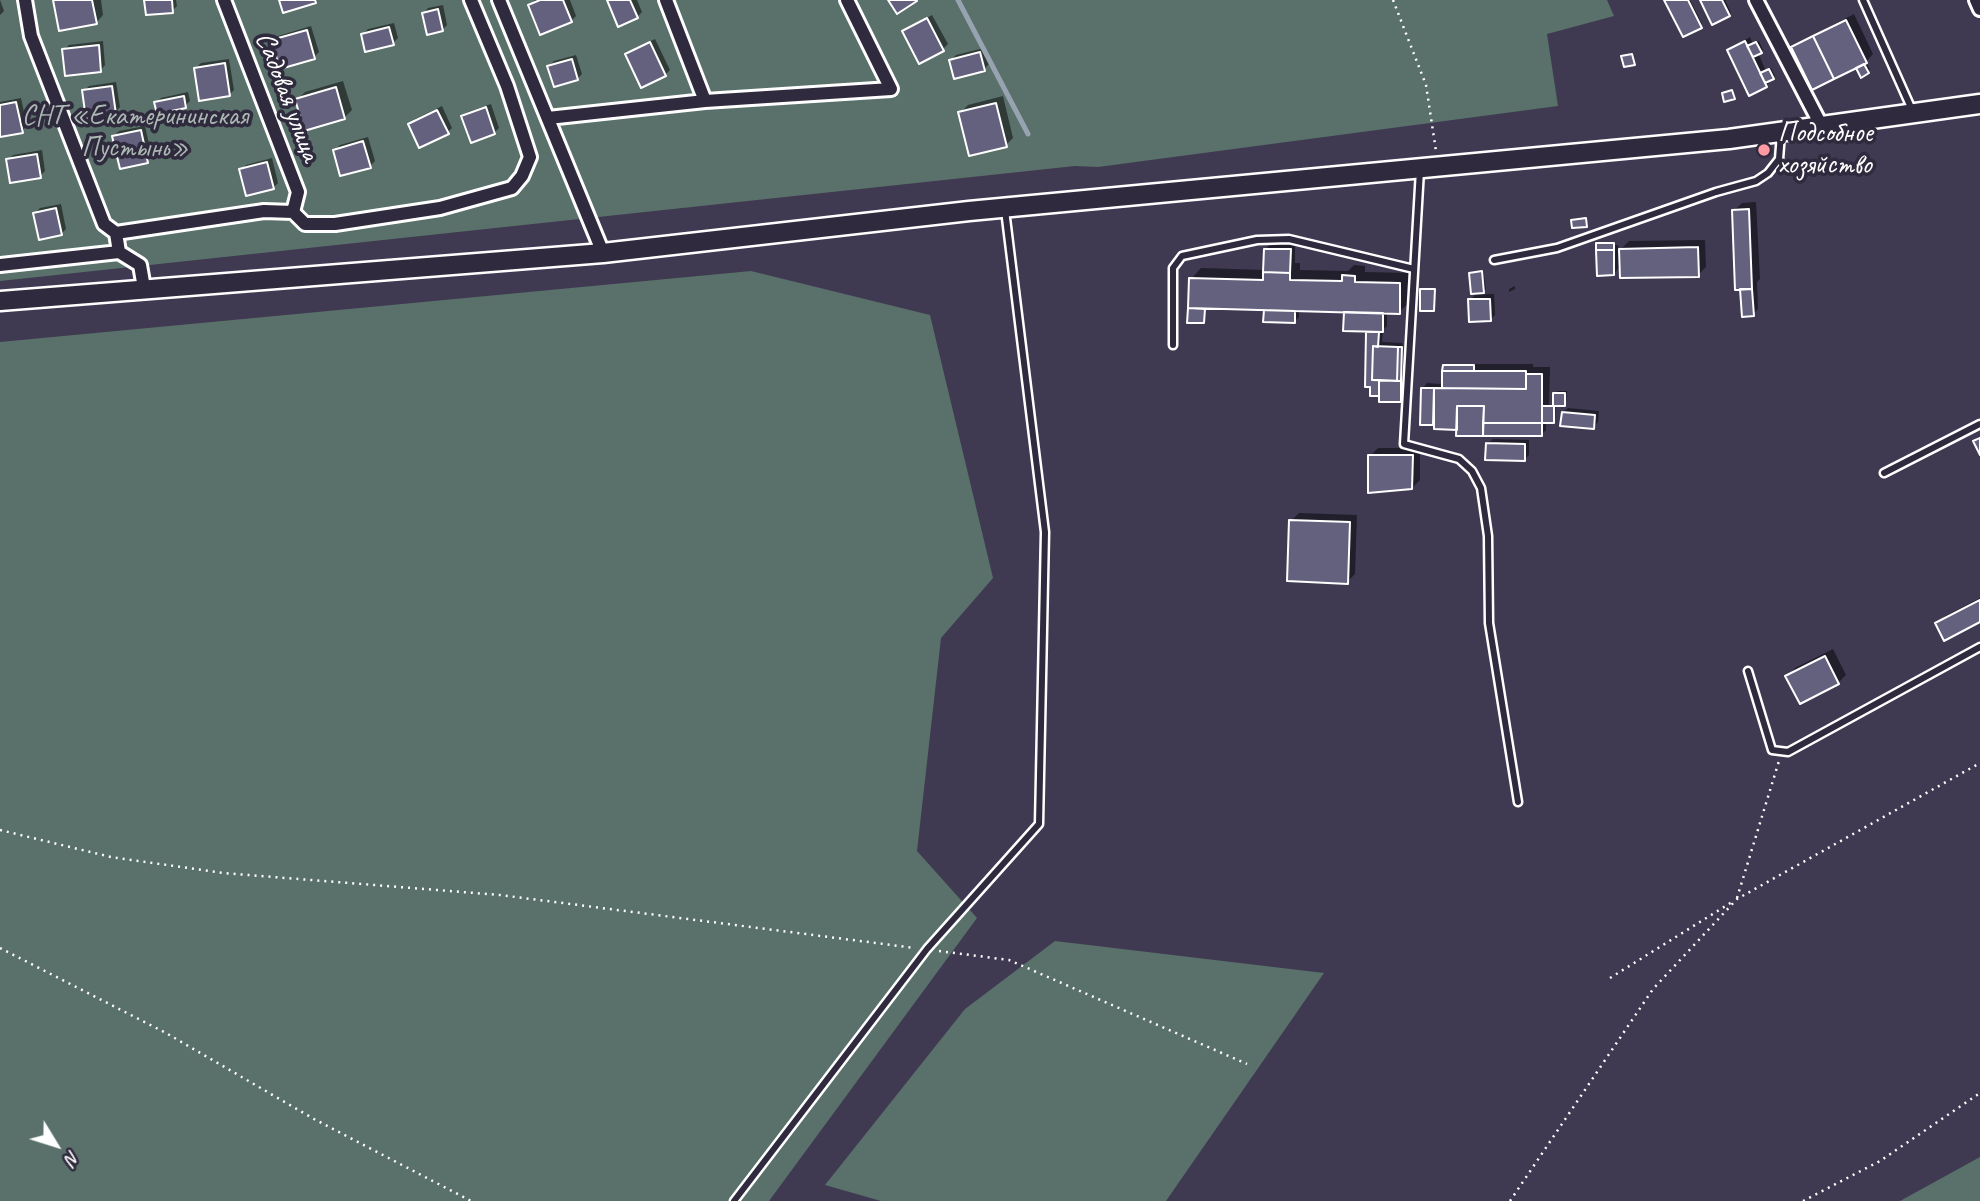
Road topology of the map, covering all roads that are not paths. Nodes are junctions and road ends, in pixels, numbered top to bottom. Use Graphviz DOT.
graph roads {
  1 [pos="25,0"];
  2 [pos="224,0"];
  3 [pos="471,0"];
  4 [pos="499,0"];
  5 [pos="666,0"];
  6 [pos="846,0"];
  7 [pos="1756,0"];
  8 [pos="1863,0"];
  9 [pos="1976,0"];
  10 [pos="1980,9"];
  11 [pos="705,101"];
  12 [pos="1980,104"];
  13 [pos="1914,114"];
  14 [pos="548,118"];
  15 [pos="1822,127"];
  16 [pos="1781,132"];
  17 [pos="1420,168"];
  18 [pos="1005,208"];
  19 [pos="293,212"];
  20 [pos="116,233"];
  21 [pos="119,251"];
  22 [pos="603,253"];
  23 [pos="1494,260"];
  24 [pos="0,265"];
  25 [pos="1414,269"];
  26 [pos="144,289"];
  27 [pos="0,301"];
  28 [pos="1173,345"];
  29 [pos="1980,424"];
  30 [pos="1884,472"];
  31 [pos="1980,647"];
  32 [pos="1748,671"];
  33 [pos="1518,802"];
  34 [pos="734,1201"];
  1 -- 20 [label="street"];
  2 -- 19 [label="street, Садовая улица"];
  3 -- 19 [label="street"];
  4 -- 14 [label="street"];
  5 -- 11 [label="street"];
  6 -- 11 [label="street"];
  7 -- 15 [label="street"];
  8 -- 13 [label="lane"];
  9 -- 10 [label="street"];
  11 -- 14 [label="street"];
  12 -- 13 [label="main road"];
  13 -- 15 [label="main road"];
  14 -- 22 [label="street"];
  15 -- 16 [label="main road"];
  16 -- 17 [label="main road"];
  16 -- 23 [label="lane"];
  17 -- 18 [label="main road"];
  17 -- 25 [label="lane"];
  18 -- 22 [label="main road"];
  18 -- 34 [label="lane"];
  19 -- 20 [label="street"];
  20 -- 21 [label="street"];
  21 -- 24 [label="street"];
  21 -- 26 [label="street"];
  22 -- 26 [label="main road"];
  25 -- 28 [label="lane"];
  25 -- 33 [label="lane"];
  26 -- 27 [label="main road"];
  29 -- 30 [label="lane"];
  31 -- 32 [label="lane"];
}
